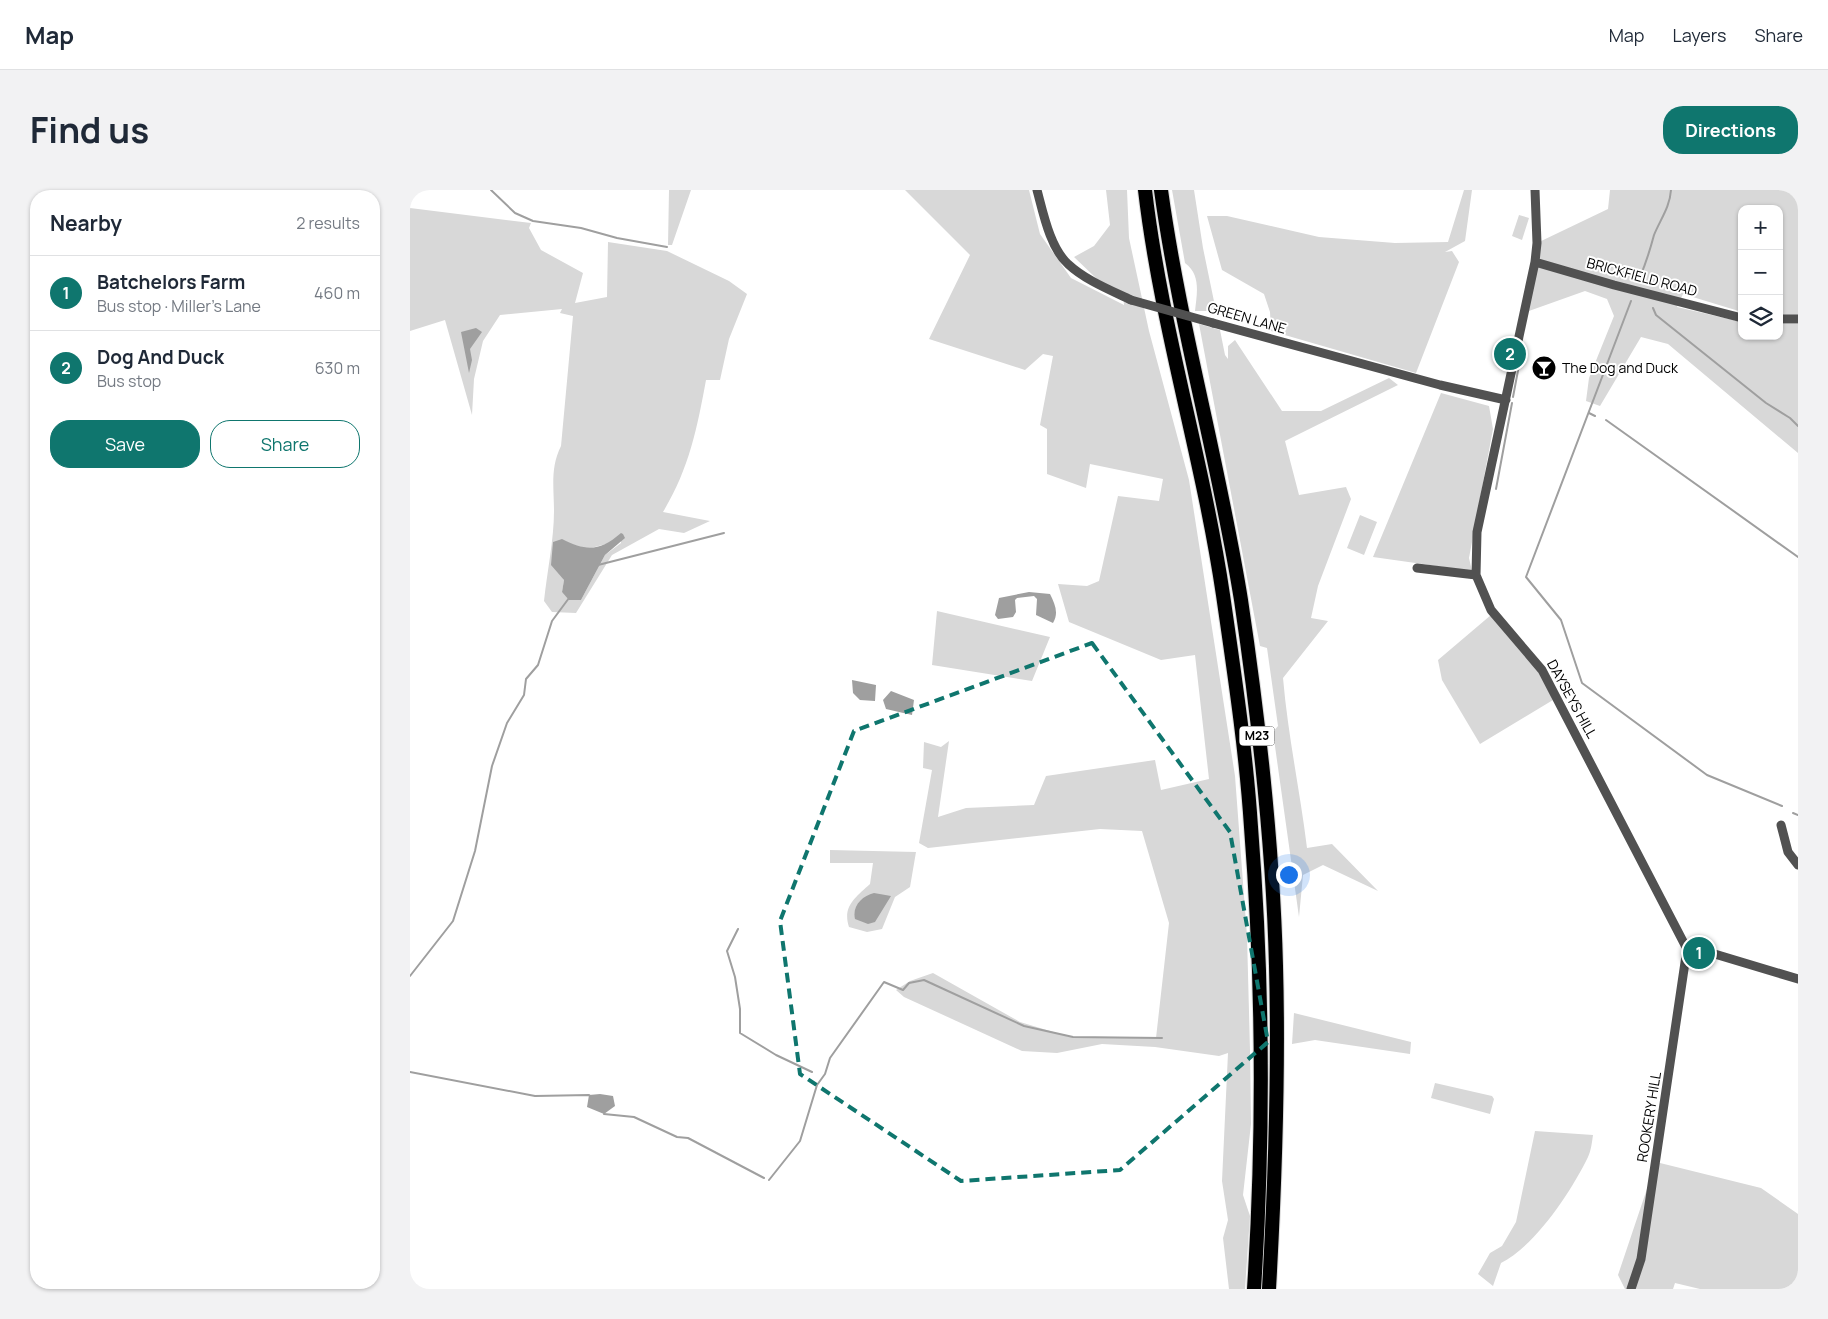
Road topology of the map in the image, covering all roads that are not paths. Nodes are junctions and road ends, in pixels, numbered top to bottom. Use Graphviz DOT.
graph roads {
  1 [pos="1037,190"];
  2 [pos="1145,190"];
  3 [pos="1161,190"];
  4 [pos="1536,190"];
  5 [pos="1535,262"];
  6 [pos="1738,317"];
  7 [pos="1798,318"];
  8 [pos="1783,319"];
  9 [pos="1506,400"];
  10 [pos="1417,568"];
  11 [pos="1476,575"];
  12 [pos="1781,825"];
  13 [pos="1798,865"];
  14 [pos="1687,949"];
  15 [pos="1798,979"];
  16 [pos="1254,1289"];
  17 [pos="1269,1289"];
  18 [pos="1631,1289"];
  1 -- 9 [label="street, GREEN LANE, bridge"];
  2 -- 16 [label="highway, M23"];
  3 -- 17 [label="highway, M23"];
  4 -- 5 [label="street, DAYSEYS HILL"];
  5 -- 6 [label="street, BRICKFIELD ROAD"];
  5 -- 9 [label="street, DAYSEYS HILL"];
  7 -- 8 [label="street"];
  9 -- 11 [label="street, DAYSEYS HILL"];
  10 -- 11 [label="street"];
  11 -- 14 [label="street, DAYSEYS HILL"];
  12 -- 13 [label="street"];
  14 -- 15 [label="street"];
  14 -- 18 [label="street, ROOKERY HILL"];
}
